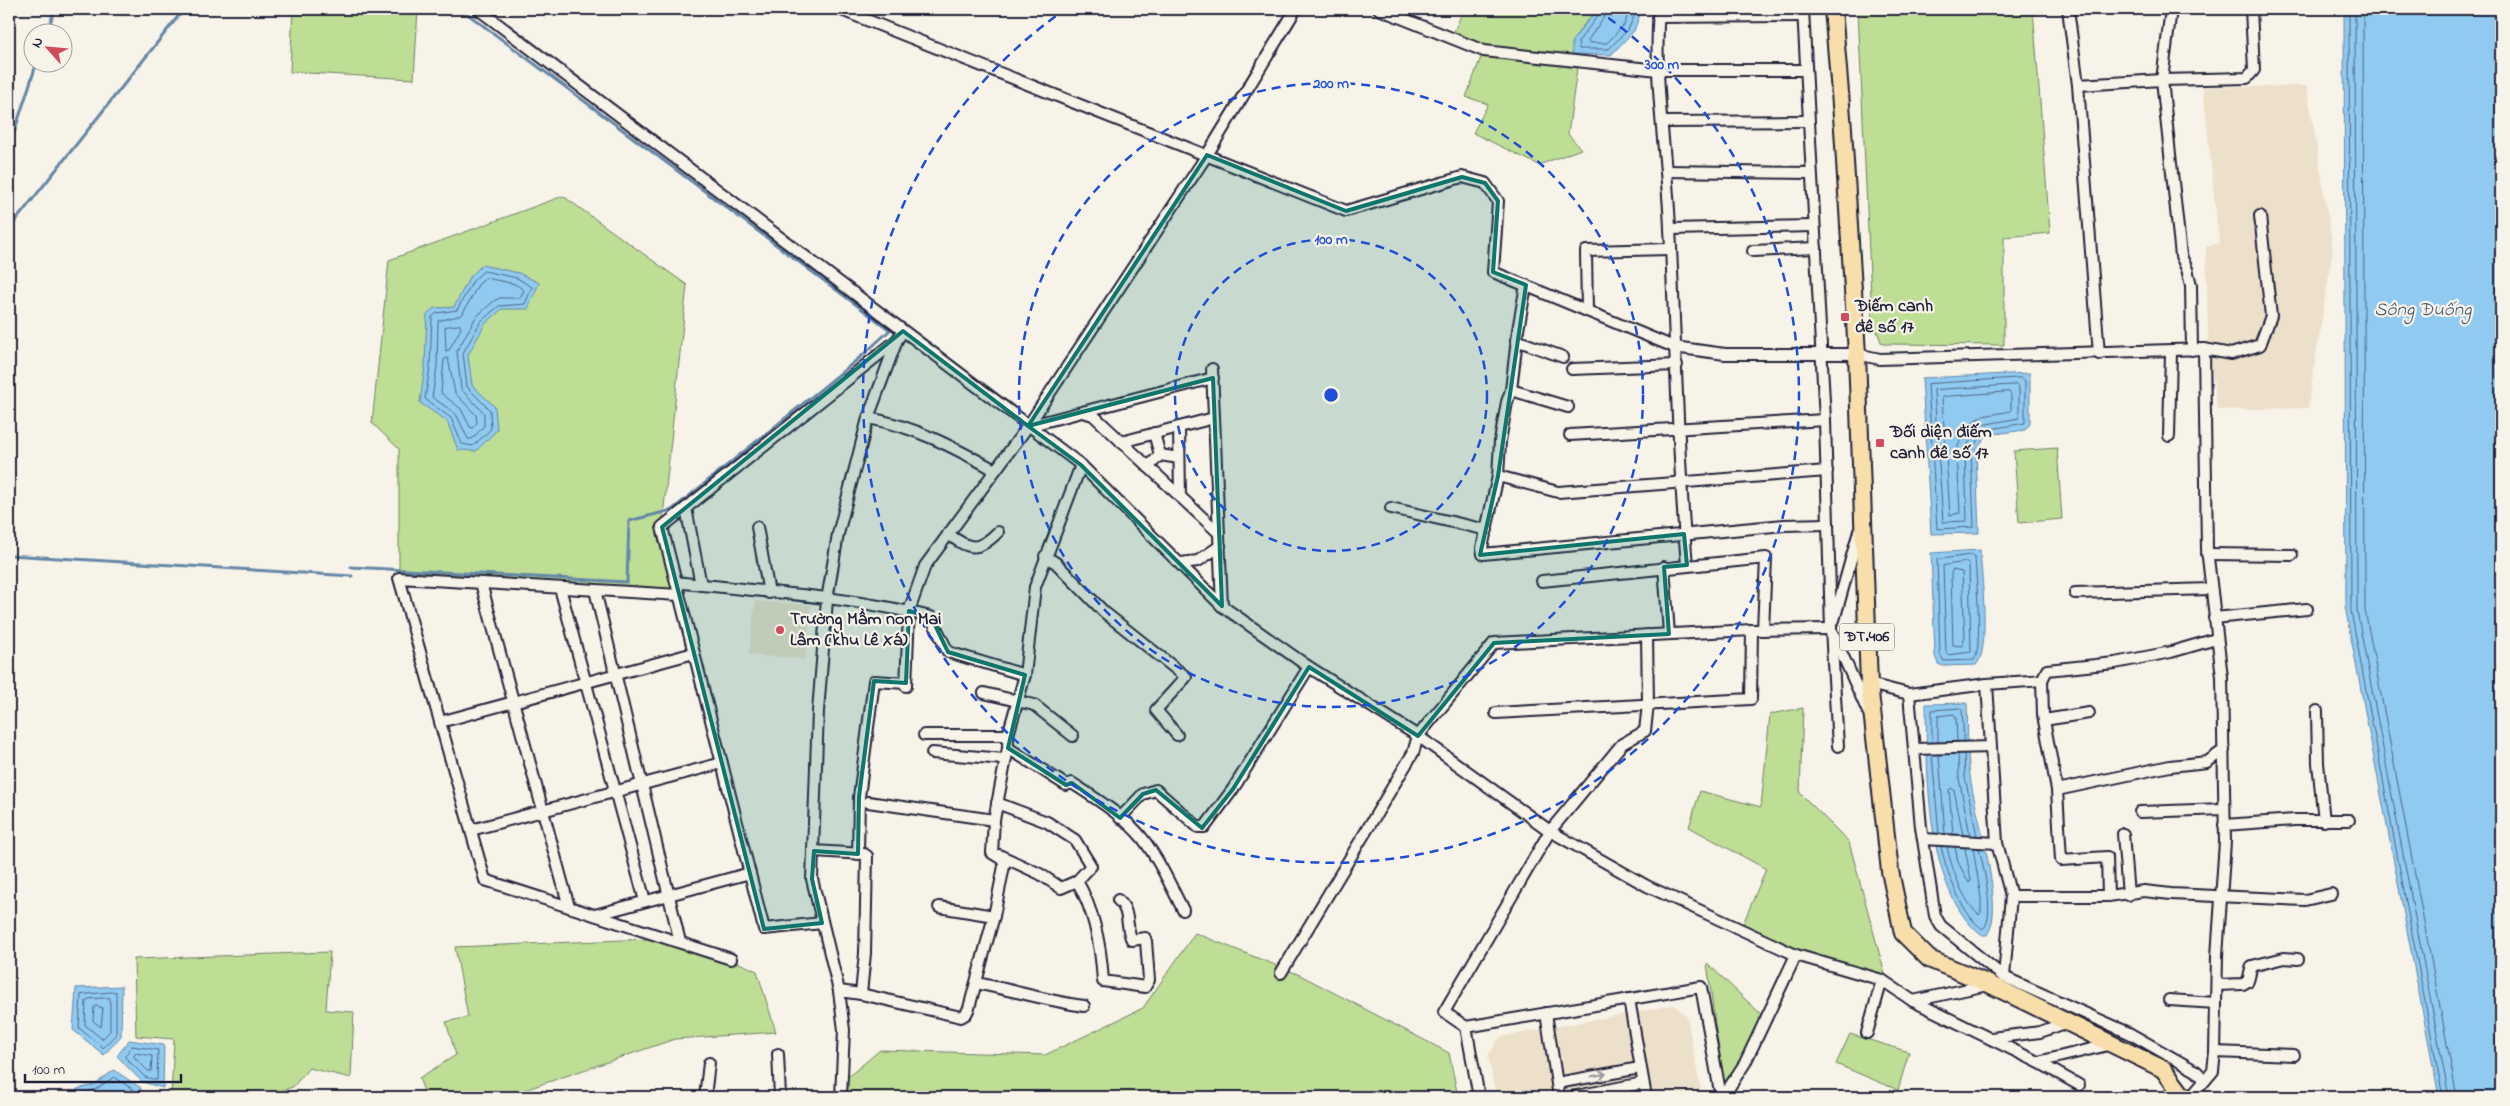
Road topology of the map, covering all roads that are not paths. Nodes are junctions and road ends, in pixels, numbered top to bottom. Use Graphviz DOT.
graph roads {
  1 [pos="478,9"];
  2 [pos="839,9"];
  3 [pos="1296,9"];
  4 [pos="1379,9"];
  5 [pos="1833,9"];
  6 [pos="2068,9"];
  7 [pos="2171,9"];
  8 [pos="2251,9"];
  9 [pos="1803,12"];
  10 [pos="1658,13"];
  11 [pos="1658,70"];
  12 [pos="1806,70"];
  13 [pos="2162,80"];
  14 [pos="2078,86"];
  15 [pos="1808,121"];
  16 [pos="1662,122"];
  17 [pos="1207,156"];
  18 [pos="1666,171"];
  19 [pos="1810,173"];
  20 [pos="2260,216"];
  21 [pos="1814,226"];
  22 [pos="1670,229"];
  23 [pos="1816,248"];
  24 [pos="1670,249"];
  25 [pos="1754,251"];
  26 [pos="1526,285"];
  27 [pos="1587,311"];
  28 [pos="900,336"];
  29 [pos="1516,340"];
  30 [pos="1674,346"];
  31 [pos="2204,349"];
  32 [pos="2192,350"];
  33 [pos="2171,352"];
  34 [pos="1820,354"];
  35 [pos="1857,354"];
  36 [pos="2099,354"];
  37 [pos="1563,357"];
  38 [pos="1677,365"];
  39 [pos="1572,369"];
  40 [pos="1511,390"];
  41 [pos="1568,407"];
  42 [pos="1082,412"];
  43 [pos="868,418"];
  44 [pos="1214,418"];
  45 [pos="1825,420"];
  46 [pos="1028,426"];
  47 [pos="1179,427"];
  48 [pos="1678,429"];
  49 [pos="1154,433"];
  50 [pos="1570,435"];
  51 [pos="2169,436"];
  52 [pos="1121,442"];
  53 [pos="1160,455"];
  54 [pos="1179,458"];
  55 [pos="1081,466"];
  56 [pos="1148,467"];
  57 [pos="996,470"];
  58 [pos="1826,471"];
  59 [pos="1498,476"];
  60 [pos="1680,481"];
  61 [pos="1180,497"];
  62 [pos="686,508"];
  63 [pos="1391,508"];
  64 [pos="1863,517"];
  65 [pos="1828,524"];
  66 [pos="757,528"];
  67 [pos="1487,530"];
  68 [pos="998,532"];
  69 [pos="1219,533"];
  70 [pos="948,534"];
  71 [pos="1684,534"];
  72 [pos="1220,546"];
  73 [pos="2207,554"];
  74 [pos="1045,556"];
  75 [pos="2292,556"];
  76 [pos="1180,562"];
  77 [pos="1687,565"];
  78 [pos="1664,567"];
  79 [pos="1542,581"];
  80 [pos="676,582"];
  81 [pos="481,583"];
  82 [pos="702,585"];
  83 [pos="560,588"];
  84 [pos="2211,589"];
  85 [pos="595,590"];
  86 [pos="769,593"];
  87 [pos="2075,593"];
  88 [pos="679,595"];
  89 [pos="827,600"];
  90 [pos="1222,606"];
  91 [pos="2307,609"];
  92 [pos="909,611"];
  93 [pos="2214,618"];
  94 [pos="1831,629"];
  95 [pos="1758,630"];
  96 [pos="1668,634"];
  97 [pos="1647,635"];
  98 [pos="2216,639"];
  99 [pos="694,654"];
  100 [pos="1309,667"];
  101 [pos="615,675"];
  102 [pos="1026,675"];
  103 [pos="2042,680"];
  104 [pos="586,683"];
  105 [pos="1869,684"];
  106 [pos="1987,684"];
  107 [pos="984,693"];
  108 [pos="1909,694"];
  109 [pos="1018,700"];
  110 [pos="514,702"];
  111 [pos="1648,704"];
  112 [pos="2317,711"];
  113 [pos="1496,713"];
  114 [pos="2089,713"];
  115 [pos="2044,720"];
  116 [pos="440,722"];
  117 [pos="1874,727"];
  118 [pos="1008,734"];
  119 [pos="1177,735"];
  120 [pos="924,736"];
  121 [pos="1073,736"];
  122 [pos="1418,736"];
  123 [pos="1838,746"];
  124 [pos="1991,747"];
  125 [pos="1008,748"];
  126 [pos="1915,749"];
  127 [pos="2224,750"];
  128 [pos="932,753"];
  129 [pos="1004,759"];
  130 [pos="722,763"];
  131 [pos="642,784"];
  132 [pos="2057,790"];
  133 [pos="615,791"];
  134 [pos="868,802"];
  135 [pos="997,803"];
  136 [pos="2224,809"];
  137 [pos="543,810"];
  138 [pos="2140,812"];
  139 [pos="1120,818"];
  140 [pos="994,820"];
  141 [pos="2349,820"];
  142 [pos="2324,821"];
  143 [pos="2224,825"];
  144 [pos="471,830"];
  145 [pos="1550,831"];
  146 [pos="2123,834"];
  147 [pos="1924,839"];
  148 [pos="1997,843"];
  149 [pos="814,851"];
  150 [pos="992,853"];
  151 [pos="858,854"];
  152 [pos="750,873"];
  153 [pos="1077,882"];
  154 [pos="2331,894"];
  155 [pos="668,895"];
  156 [pos="2128,895"];
  157 [pos="2011,896"];
  158 [pos="2108,896"];
  159 [pos="2222,897"];
  160 [pos="1118,900"];
  161 [pos="645,901"];
  162 [pos="569,907"];
  163 [pos="939,908"];
  164 [pos="1183,910"];
  165 [pos="594,915"];
  166 [pos="994,916"];
  167 [pos="822,923"];
  168 [pos="680,942"];
  169 [pos="1796,954"];
  170 [pos="731,959"];
  171 [pos="2298,959"];
  172 [pos="1281,973"];
  173 [pos="1882,980"];
  174 [pos="1997,980"];
  175 [pos="976,983"];
  176 [pos="2216,985"];
  177 [pos="839,991"];
  178 [pos="861,994"];
  179 [pos="1629,999"];
  180 [pos="2169,1000"];
  181 [pos="1912,1001"];
  182 [pos="2216,1003"];
  183 [pos="1084,1006"];
  184 [pos="1546,1013"];
  185 [pos="2068,1022"];
  186 [pos="1466,1027"];
  187 [pos="1867,1033"];
  188 [pos="1991,1038"];
  189 [pos="2112,1044"];
  190 [pos="2215,1052"];
  191 [pos="778,1054"];
  192 [pos="2294,1054"];
  193 [pos="2038,1062"];
  194 [pos="710,1063"];
  195 [pos="1640,1068"];
  196 [pos="2205,1080"];
  197 [pos="1557,1083"];
  198 [pos="1643,1083"];
  199 [pos="2079,1085"];
  200 [pos="705,1097"];
  201 [pos="780,1097"];
  202 [pos="842,1097"];
  203 [pos="1479,1097"];
  204 [pos="1559,1097"];
  205 [pos="1571,1097"];
  206 [pos="1646,1097"];
  207 [pos="1722,1097"];
  208 [pos="2184,1097"];
  209 [pos="2191,1097"];
  1 -- 28 [label="street"];
  2 -- 17 [label="street"];
  3 -- 17 [label="street"];
  4 -- 11 [label="street"];
  5 -- 35 [label="main road, ĐT.406"];
  6 -- 14 [label="street"];
  7 -- 13 [label="street"];
  8 -- 13 [label="street"];
  9 -- 10 [label="street"];
  9 -- 12 [label="street"];
  10 -- 11 [label="street"];
  11 -- 12 [label="street"];
  11 -- 16 [label="street"];
  12 -- 15 [label="street"];
  13 -- 14 [label="street"];
  13 -- 32 [label="street"];
  14 -- 36 [label="street"];
  15 -- 16 [label="street"];
  15 -- 19 [label="street"];
  16 -- 18 [label="street"];
  17 -- 26 [label="street"];
  17 -- 46 [label="street"];
  18 -- 19 [label="street"];
  18 -- 22 [label="street"];
  19 -- 21 [label="street"];
  20 -- 31 [label="street"];
  21 -- 22 [label="street"];
  21 -- 23 [label="street"];
  22 -- 24 [label="street"];
  23 -- 25 [label="street"];
  23 -- 34 [label="street"];
  24 -- 27 [label="street"];
  24 -- 30 [label="street"];
  26 -- 27 [label="street"];
  26 -- 29 [label="street"];
  27 -- 30 [label="street"];
  28 -- 43 [label="street"];
  28 -- 46 [label="street"];
  28 -- 62 [label="street"];
  29 -- 37 [label="street"];
  29 -- 40 [label="street"];
  30 -- 34 [label="street"];
  30 -- 38 [label="street"];
  31 -- 32 [label="street"];
  31 -- 73 [label="street"];
  32 -- 33 [label="street"];
  33 -- 36 [label="street"];
  33 -- 51 [label="street"];
  34 -- 35 [label="street"];
  34 -- 45 [label="street"];
  35 -- 36 [label="street"];
  35 -- 64 [label="main road, ĐT.406"];
  38 -- 39 [label="street"];
  38 -- 48 [label="street"];
  40 -- 41 [label="street"];
  40 -- 59 [label="street"];
  42 -- 44 [label="street"];
  42 -- 46 [label="street"];
  42 -- 52 [label="street"];
  43 -- 57 [label="street"];
  43 -- 89 [label="street"];
  44 -- 47 [label="street"];
  44 -- 69 [label="street"];
  45 -- 48 [label="street"];
  45 -- 58 [label="street"];
  46 -- 55 [label="street"];
  46 -- 57 [label="street"];
  47 -- 49 [label="street"];
  47 -- 54 [label="street"];
  48 -- 50 [label="street"];
  48 -- 60 [label="street"];
  49 -- 52 [label="street"];
  49 -- 53 [label="street"];
  52 -- 56 [label="street"];
  53 -- 54 [label="street"];
  53 -- 56 [label="street"];
  54 -- 61 [label="street"];
  55 -- 74 [label="street"];
  55 -- 76 [label="street"];
  56 -- 61 [label="street"];
  57 -- 70 [label="street"];
  58 -- 60 [label="street"];
  58 -- 65 [label="street"];
  59 -- 60 [label="street"];
  59 -- 67 [label="street"];
  60 -- 71 [label="street"];
  61 -- 69 [label="street"];
  62 -- 80 [label="street"];
  62 -- 82 [label="street"];
  63 -- 67 [label="street"];
  64 -- 94 [label="street"];
  64 -- 105 [label="main road, ĐT.406"];
  65 -- 71 [label="street"];
  65 -- 94 [label="street"];
  66 -- 86 [label="street"];
  67 -- 71 [label="street"];
  68 -- 70 [label="street"];
  69 -- 72 [label="street"];
  70 -- 92 [label="street"];
  71 -- 77 [label="street"];
  72 -- 76 [label="street"];
  72 -- 90 [label="street"];
  73 -- 75 [label="street"];
  73 -- 84 [label="street"];
  74 -- 102 [label="street"];
  74 -- 119 [label="street"];
  76 -- 90 [label="street"];
  77 -- 78 [label="street"];
  77 -- 95 [label="street"];
  78 -- 79 [label="street"];
  78 -- 96 [label="street"];
  80 -- 82 [label="street"];
  80 -- 88 [label="street"];
  81 -- 83 [label="street"];
  81 -- 110 [label="street"];
  81 -- 116 [label="street"];
  82 -- 86 [label="street"];
  83 -- 85 [label="street"];
  83 -- 104 [label="street"];
  84 -- 87 [label="street"];
  84 -- 93 [label="street"];
  85 -- 88 [label="street"];
  85 -- 101 [label="street"];
  86 -- 89 [label="street"];
  88 -- 99 [label="street"];
  89 -- 92 [label="street"];
  89 -- 149 [label="street"];
  90 -- 100 [label="street"];
  91 -- 93 [label="street"];
  92 -- 102 [label="street"];
  92 -- 151 [label="street"];
  93 -- 98 [label="street"];
  94 -- 95 [label="street"];
  94 -- 117 [label="street"];
  94 -- 123 [label="street"];
  95 -- 96 [label="street"];
  95 -- 111 [label="street"];
  96 -- 97 [label="street"];
  97 -- 111 [label="street"];
  97 -- 122 [label="street"];
  98 -- 103 [label="street"];
  98 -- 127 [label="street"];
  99 -- 101 [label="street"];
  99 -- 130 [label="street"];
  100 -- 122 [label="street"];
  100 -- 139 [label="street"];
  101 -- 104 [label="street"];
  101 -- 131 [label="street"];
  102 -- 109 [label="street"];
  103 -- 106 [label="street"];
  103 -- 115 [label="street"];
  104 -- 110 [label="street"];
  104 -- 133 [label="street"];
  105 -- 108 [label="street"];
  105 -- 117 [label="main road, ĐT.406"];
  106 -- 108 [label="street"];
  106 -- 124 [label="street"];
  107 -- 109 [label="street"];
  108 -- 126 [label="street"];
  109 -- 118 [label="street"];
  109 -- 121 [label="street"];
  110 -- 116 [label="street"];
  110 -- 137 [label="street"];
  111 -- 113 [label="street"];
  111 -- 145 [label="street"];
  112 -- 142 [label="street"];
  114 -- 115 [label="street"];
  115 -- 132 [label="street"];
  116 -- 144 [label="street"];
  117 -- 174 [label="main road, ĐT.406"];
  118 -- 120 [label="street"];
  118 -- 125 [label="street"];
  122 -- 145 [label="street"];
  122 -- 172 [label="street"];
  124 -- 126 [label="street"];
  124 -- 148 [label="street"];
  125 -- 129 [label="street"];
  125 -- 139 [label="street"];
  126 -- 147 [label="street"];
  127 -- 132 [label="street"];
  127 -- 136 [label="street"];
  128 -- 129 [label="street"];
  129 -- 135 [label="street"];
  130 -- 131 [label="street"];
  130 -- 152 [label="street"];
  131 -- 133 [label="street"];
  131 -- 155 [label="street"];
  132 -- 158 [label="street"];
  133 -- 137 [label="street"];
  133 -- 161 [label="street"];
  134 -- 140 [label="street"];
  135 -- 140 [label="street"];
  135 -- 153 [label="street"];
  136 -- 138 [label="street"];
  136 -- 143 [label="street"];
  137 -- 144 [label="street"];
  137 -- 162 [label="street"];
  139 -- 164 [label="street"];
  140 -- 150 [label="street"];
  141 -- 142 [label="street"];
  142 -- 143 [label="street"];
  143 -- 159 [label="street"];
  144 -- 162 [label="street"];
  145 -- 169 [label="street"];
  145 -- 186 [label="street"];
  146 -- 156 [label="street"];
  147 -- 148 [label="street"];
  147 -- 174 [label="street"];
  148 -- 157 [label="street"];
  149 -- 151 [label="street"];
  149 -- 167 [label="street"];
  150 -- 153 [label="street"];
  150 -- 166 [label="street"];
  151 -- 178 [label="street"];
  152 -- 155 [label="street"];
  152 -- 167 [label="street"];
  153 -- 160 [label="street"];
  154 -- 159 [label="street"];
  155 -- 161 [label="street"];
  155 -- 168 [label="street"];
  156 -- 158 [label="street"];
  156 -- 159 [label="street"];
  157 -- 158 [label="street"];
  157 -- 174 [label="street"];
  159 -- 176 [label="street"];
  161 -- 165 [label="street"];
  162 -- 165 [label="street"];
  163 -- 166 [label="street"];
  165 -- 168 [label="street"];
  166 -- 175 [label="street"];
  167 -- 177 [label="street"];
  168 -- 170 [label="street"];
  169 -- 173 [label="street"];
  169 -- 207 [label="street"];
  171 -- 176 [label="street"];
  173 -- 181 [label="street"];
  173 -- 187 [label="street"];
  174 -- 181 [label="street"];
  174 -- 185 [label="main road, ĐT.406"];
  174 -- 196 [label="street"];
  175 -- 178 [label="street"];
  175 -- 183 [label="street"];
  176 -- 182 [label="street"];
  177 -- 178 [label="street"];
  177 -- 202 [label="street"];
  179 -- 184 [label="street"];
  179 -- 195 [label="street"];
  179 -- 207 [label="street"];
  180 -- 182 [label="street"];
  181 -- 188 [label="street"];
  182 -- 190 [label="street"];
  184 -- 186 [label="street"];
  184 -- 197 [label="street"];
  185 -- 188 [label="street"];
  185 -- 189 [label="main road, ĐT.406"];
  186 -- 203 [label="street"];
  188 -- 193 [label="street"];
  189 -- 193 [label="street"];
  189 -- 208 [label="main road, ĐT.406"];
  190 -- 192 [label="street"];
  190 -- 196 [label="street"];
  191 -- 201 [label="street"];
  193 -- 199 [label="street"];
  194 -- 200 [label="street"];
  197 -- 195 [label="street, one-way"];
  195 -- 198 [label="street"];
  196 -- 209 [label="street"];
  197 -- 204 [label="street"];
  198 -- 205 [label="street"];
  198 -- 206 [label="street"];
}
